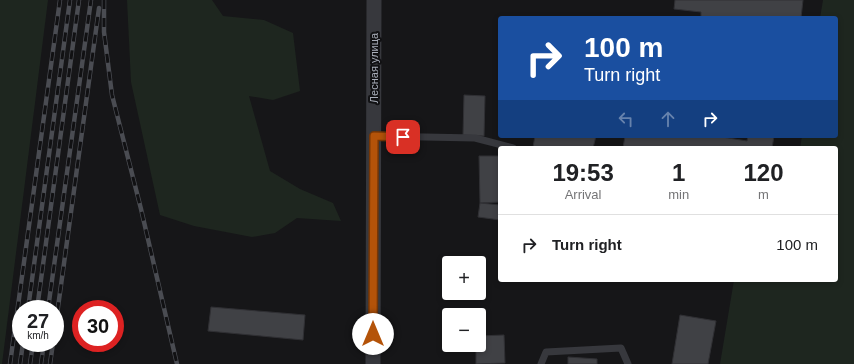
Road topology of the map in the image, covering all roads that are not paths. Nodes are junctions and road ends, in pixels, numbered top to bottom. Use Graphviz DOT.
graph roads {
  1 [pos="374,0"];
  2 [pos="374,136"];
  3 [pos="505,146"];
  4 [pos="373,364"];
  5 [pos="541,364"];
  6 [pos="628,364"];
  1 -- 2 [label="street, Лесная улица"];
  2 -- 3 [label="lane"];
  2 -- 4 [label="street, Лесная улица"];
  5 -- 6 [label="lane"];
}
